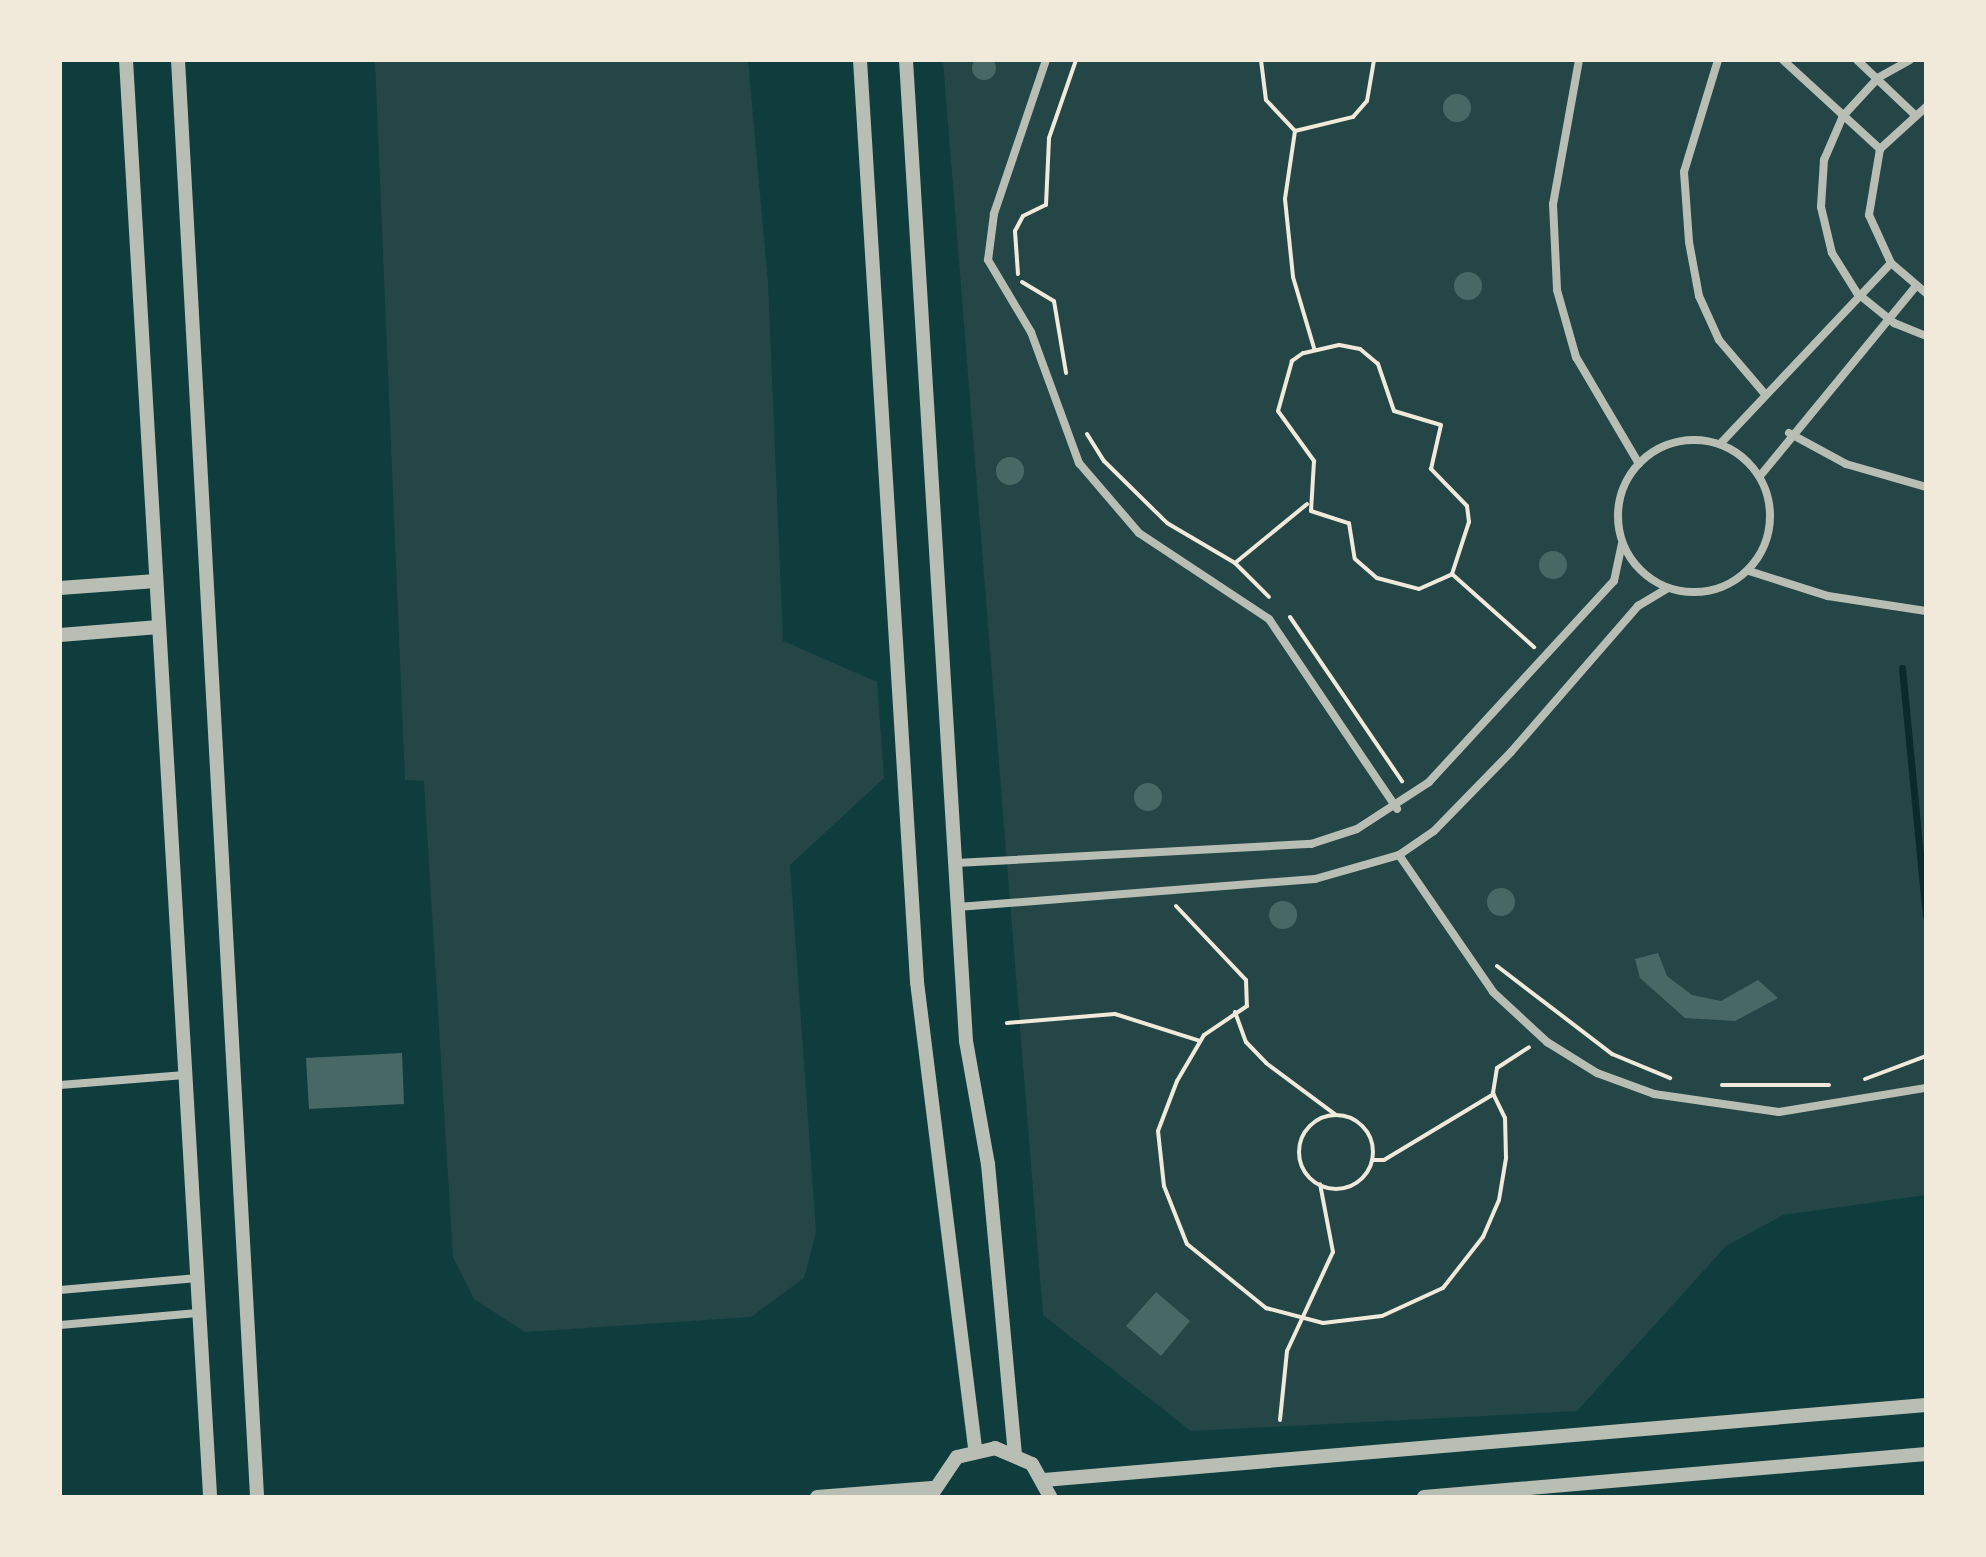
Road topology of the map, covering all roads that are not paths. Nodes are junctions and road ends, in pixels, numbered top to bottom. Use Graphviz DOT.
graph roads {
  1 [pos="126,60"];
  2 [pos="178,60"];
  3 [pos="860,60"];
  4 [pos="906,60"];
  5 [pos="1046,60"];
  6 [pos="1579,60"];
  7 [pos="1718,60"];
  8 [pos="1783,60"];
  9 [pos="1857,60"];
  10 [pos="1910,60"];
  11 [pos="1878,78"];
  12 [pos="1926,107"];
  13 [pos="1914,114"];
  14 [pos="1843,116"];
  15 [pos="1880,149"];
  16 [pos="1891,263"];
  17 [pos="1916,286"];
  18 [pos="1857,293"];
  19 [pos="1926,293"];
  20 [pos="1887,318"];
  21 [pos="1926,336"];
  22 [pos="1765,394"];
  23 [pos="1789,433"];
  24 [pos="1720,444"];
  25 [pos="1639,464"];
  26 [pos="1760,476"];
  27 [pos="1926,487"];
  28 [pos="1622,544"];
  29 [pos="1749,571"];
  30 [pos="156,581"];
  31 [pos="60,588"];
  32 [pos="1668,588"];
  33 [pos="1926,611"];
  34 [pos="159,627"];
  35 [pos="60,635"];
  36 [pos="1397,809"];
  37 [pos="1399,855"];
  38 [pos="956,863"];
  39 [pos="958,907"];
  40 [pos="185,1075"];
  41 [pos="60,1085"];
  42 [pos="1926,1088"];
  43 [pos="197,1278"];
  44 [pos="60,1290"];
  45 [pos="197,1313"];
  46 [pos="60,1325"];
  47 [pos="1926,1405"];
  48 [pos="975,1449"];
  49 [pos="1015,1453"];
  50 [pos="1926,1454"];
  51 [pos="1044,1480"];
  52 [pos="931,1492"];
  53 [pos="210,1497"];
  54 [pos="257,1497"];
  55 [pos="817,1497"];
  56 [pos="1050,1497"];
  57 [pos="1424,1497"];
  1 -- 30 [label="street"];
  2 -- 54 [label="street"];
  3 -- 48 [label="street"];
  4 -- 38 [label="street"];
  5 -- 36 [label="street"];
  6 -- 25 [label="street"];
  7 -- 22 [label="street"];
  8 -- 14 [label="street"];
  9 -- 11 [label="street"];
  10 -- 11 [label="street"];
  11 -- 13 [label="street"];
  11 -- 14 [label="street"];
  12 -- 13 [label="street"];
  13 -- 15 [label="street"];
  14 -- 15 [label="street"];
  14 -- 18 [label="street"];
  15 -- 16 [label="street"];
  16 -- 17 [label="street"];
  16 -- 18 [label="street"];
  17 -- 19 [label="street"];
  17 -- 20 [label="street"];
  18 -- 20 [label="street"];
  18 -- 22 [label="street"];
  20 -- 21 [label="street"];
  20 -- 23 [label="street"];
  22 -- 24 [label="street"];
  23 -- 26 [label="street"];
  23 -- 27 [label="street"];
  24 -- 25 [label="street"];
  24 -- 26 [label="street"];
  25 -- 28 [label="street"];
  26 -- 29 [label="street"];
  28 -- 32 [label="street"];
  28 -- 36 [label="street"];
  29 -- 32 [label="street"];
  29 -- 33 [label="street"];
  30 -- 31 [label="street"];
  30 -- 34 [label="street"];
  32 -- 37 [label="street"];
  34 -- 35 [label="street"];
  34 -- 40 [label="street"];
  36 -- 38 [label="street"];
  37 -- 39 [label="street"];
  37 -- 42 [label="street"];
  38 -- 39 [label="street"];
  39 -- 49 [label="street"];
  40 -- 41 [label="street"];
  40 -- 43 [label="street"];
  43 -- 44 [label="street"];
  43 -- 45 [label="street"];
  45 -- 46 [label="street"];
  45 -- 53 [label="street"];
  47 -- 51 [label="street"];
  48 -- 49 [label="street"];
  48 -- 52 [label="street"];
  49 -- 51 [label="street"];
  50 -- 57 [label="street"];
  51 -- 56 [label="street"];
  52 -- 55 [label="street"];
}
